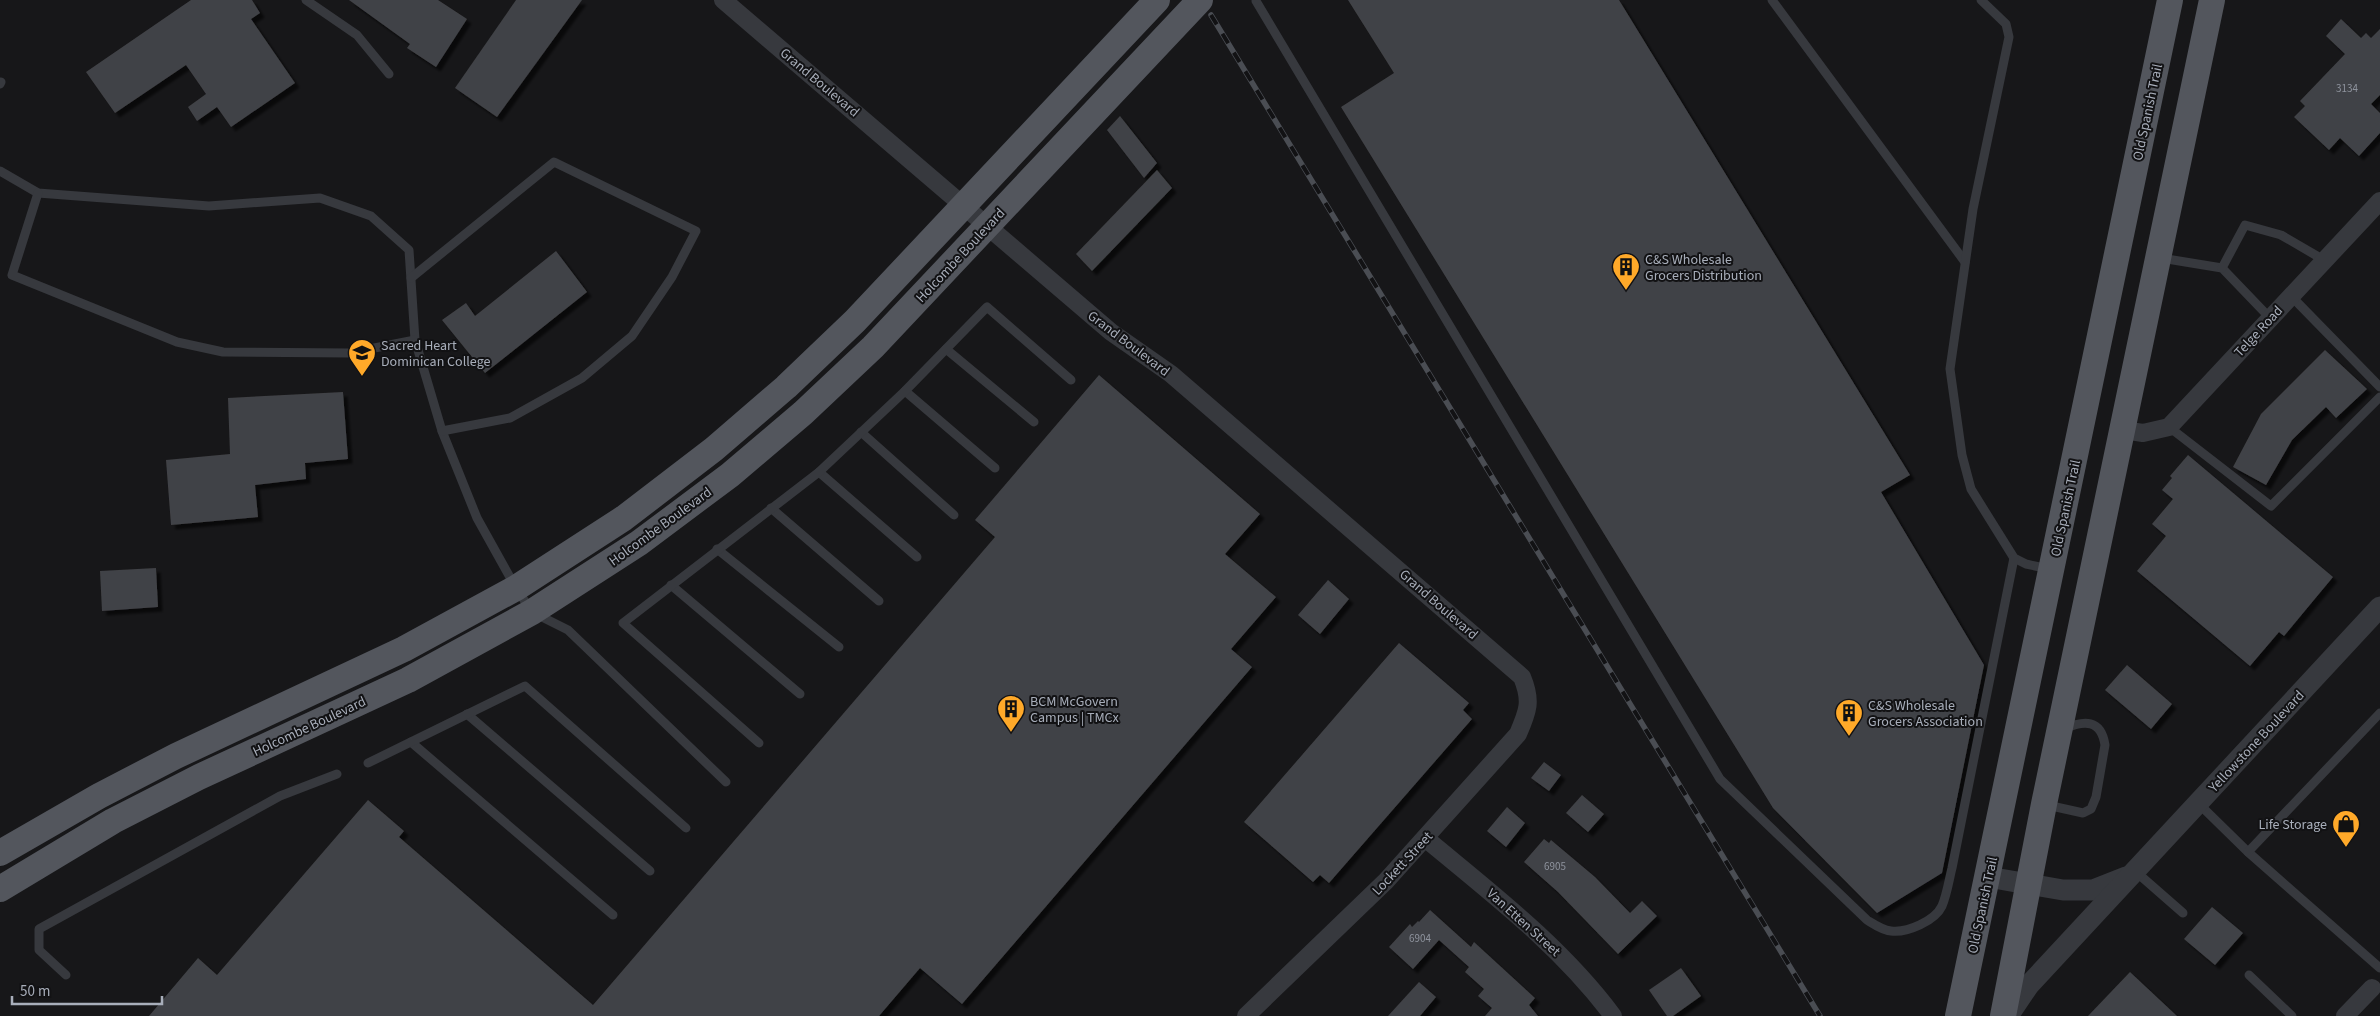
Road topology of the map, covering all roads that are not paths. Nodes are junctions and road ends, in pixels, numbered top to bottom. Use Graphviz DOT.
graph roads {
  1 [pos="306,0"];
  2 [pos="723,0"];
  3 [pos="1156,0"];
  4 [pos="1200,0"];
  5 [pos="1256,0"];
  6 [pos="1772,0"];
  7 [pos="1981,0"];
  8 [pos="2170,0"];
  9 [pos="2212,0"];
  10 [pos="389,74"];
  11 [pos="0,171"];
  12 [pos="38,193"];
  13 [pos="2380,201"];
  14 [pos="964,205"];
  15 [pos="986,226"];
  16 [pos="2120,243"];
  17 [pos="2159,254"];
  18 [pos="2324,260"];
  19 [pos="1965,262"];
  20 [pos="2222,268"];
  21 [pos="411,278"];
  22 [pos="2291,296"];
  23 [pos="2270,318"];
  24 [pos="415,340"];
  25 [pos="946,348"];
  26 [pos="1071,380"];
  27 [pos="2380,387"];
  28 [pos="905,391"];
  29 [pos="2380,396"];
  30 [pos="1034,422"];
  31 [pos="2169,427"];
  32 [pos="2123,430"];
  33 [pos="442,431"];
  34 [pos="862,432"];
  35 [pos="994,468"];
  36 [pos="2073,468"];
  37 [pos="819,472"];
  38 [pos="2113,476"];
  39 [pos="771,508"];
  40 [pos="954,515"];
  41 [pos="717,549"];
  42 [pos="917,557"];
  43 [pos="2014,558"];
  44 [pos="2051,570"];
  45 [pos="671,585"];
  46 [pos="516,588"];
  47 [pos="878,601"];
  48 [pos="2380,606"];
  49 [pos="532,612"];
  50 [pos="839,647"];
  51 [pos="1528,692"];
  52 [pos="800,694"];
  53 [pos="2380,712"];
  54 [pos="467,714"];
  55 [pos="2021,722"];
  56 [pos="2061,731"];
  57 [pos="411,742"];
  58 [pos="759,742"];
  59 [pos="368,763"];
  60 [pos="337,774"];
  61 [pos="726,782"];
  62 [pos="2198,803"];
  63 [pos="2044,804"];
  64 [pos="686,828"];
  65 [pos="1425,838"];
  66 [pos="2248,852"];
  67 [pos="0,853"];
  68 [pos="650,871"];
  69 [pos="2133,873"];
  70 [pos="1988,876"];
  71 [pos="2030,884"];
  72 [pos="0,889"];
  73 [pos="2183,913"];
  74 [pos="613,915"];
  75 [pos="2380,968"];
  76 [pos="66,975"];
  77 [pos="2249,975"];
  78 [pos="2372,988"];
  79 [pos="1246,1016"];
  80 [pos="1613,1016"];
  81 [pos="1958,1016"];
  82 [pos="2003,1016"];
  83 [pos="2008,1016"];
  84 [pos="2292,1016"];
  85 [pos="2345,1016"];
  1 -- 10 [label="lane"];
  2 -- 14 [label="street, Grand Boulevard"];
  3 -- 14 [label="main road, Holcombe Boulevard"];
  4 -- 15 [label="main road, Holcombe Boulevard"];
  5 -- 43 [label="lane"];
  6 -- 19 [label="lane"];
  7 -- 19 [label="lane"];
  8 -- 16 [label="main road, Old Spanish Trail"];
  9 -- 17 [label="main road"];
  11 -- 12 [label="lane"];
  12 -- 21 [label="lane"];
  12 -- 24 [label="lane"];
  13 -- 18 [label="street, Telge Road"];
  14 -- 15 [label="street, Grand Boulevard"];
  14 -- 46 [label="main road, Holcombe Boulevard"];
  15 -- 49 [label="main road, Holcombe Boulevard"];
  15 -- 51 [label="street, Grand Boulevard"];
  16 -- 17 [label="main road"];
  16 -- 36 [label="main road, Old Spanish Trail"];
  17 -- 20 [label="lane"];
  17 -- 32 [label="main road"];
  18 -- 20 [label="lane"];
  18 -- 22 [label="street, Telge Road"];
  19 -- 43 [label="lane"];
  20 -- 23 [label="lane"];
  21 -- 24 [label="lane"];
  21 -- 33 [label="lane"];
  22 -- 23 [label="street, Telge Road"];
  22 -- 27 [label="lane"];
  23 -- 31 [label="street, Telge Road"];
  24 -- 33 [label="lane"];
  25 -- 26 [label="lane"];
  25 -- 28 [label="lane"];
  25 -- 30 [label="lane"];
  28 -- 34 [label="lane"];
  28 -- 35 [label="lane"];
  29 -- 31 [label="lane"];
  31 -- 32 [label="street"];
  32 -- 38 [label="main road"];
  33 -- 46 [label="lane"];
  34 -- 37 [label="lane"];
  34 -- 40 [label="lane"];
  36 -- 38 [label="main road"];
  36 -- 44 [label="main road, Old Spanish Trail"];
  37 -- 39 [label="lane"];
  37 -- 42 [label="lane"];
  38 -- 56 [label="main road"];
  39 -- 41 [label="lane"];
  39 -- 47 [label="lane"];
  41 -- 45 [label="lane"];
  41 -- 50 [label="lane"];
  43 -- 44 [label="lane"];
  44 -- 55 [label="main road, Old Spanish Trail"];
  45 -- 52 [label="lane"];
  45 -- 58 [label="lane"];
  46 -- 49 [label="lane"];
  46 -- 67 [label="main road, Holcombe Boulevard"];
  48 -- 62 [label="street, Yellowstone Boulevard"];
  49 -- 61 [label="lane"];
  49 -- 72 [label="main road, Holcombe Boulevard"];
  51 -- 65 [label="street, Lockett Street"];
  53 -- 66 [label="lane"];
  54 -- 57 [label="lane"];
  54 -- 64 [label="lane"];
  54 -- 68 [label="lane"];
  55 -- 56 [label="main road"];
  55 -- 70 [label="main road, Old Spanish Trail"];
  56 -- 63 [label="main road"];
  56 -- 63 [label="lane"];
  57 -- 59 [label="lane"];
  57 -- 74 [label="lane"];
  60 -- 76 [label="lane"];
  62 -- 66 [label="lane"];
  62 -- 69 [label="street, Yellowstone Boulevard"];
  63 -- 71 [label="main road"];
  65 -- 79 [label="street, Lockett Street"];
  65 -- 80 [label="street, Van Etten Street"];
  66 -- 75 [label="lane"];
  69 -- 71 [label="street, Yellowstone Boulevard"];
  69 -- 73 [label="lane"];
  69 -- 83 [label="street, Yellowstone Boulevard"];
  70 -- 71 [label="street, Yellowstone Boulevard"];
  70 -- 81 [label="main road, Old Spanish Trail"];
  71 -- 82 [label="main road"];
  77 -- 84 [label="lane"];
  78 -- 85 [label="street"];
}
